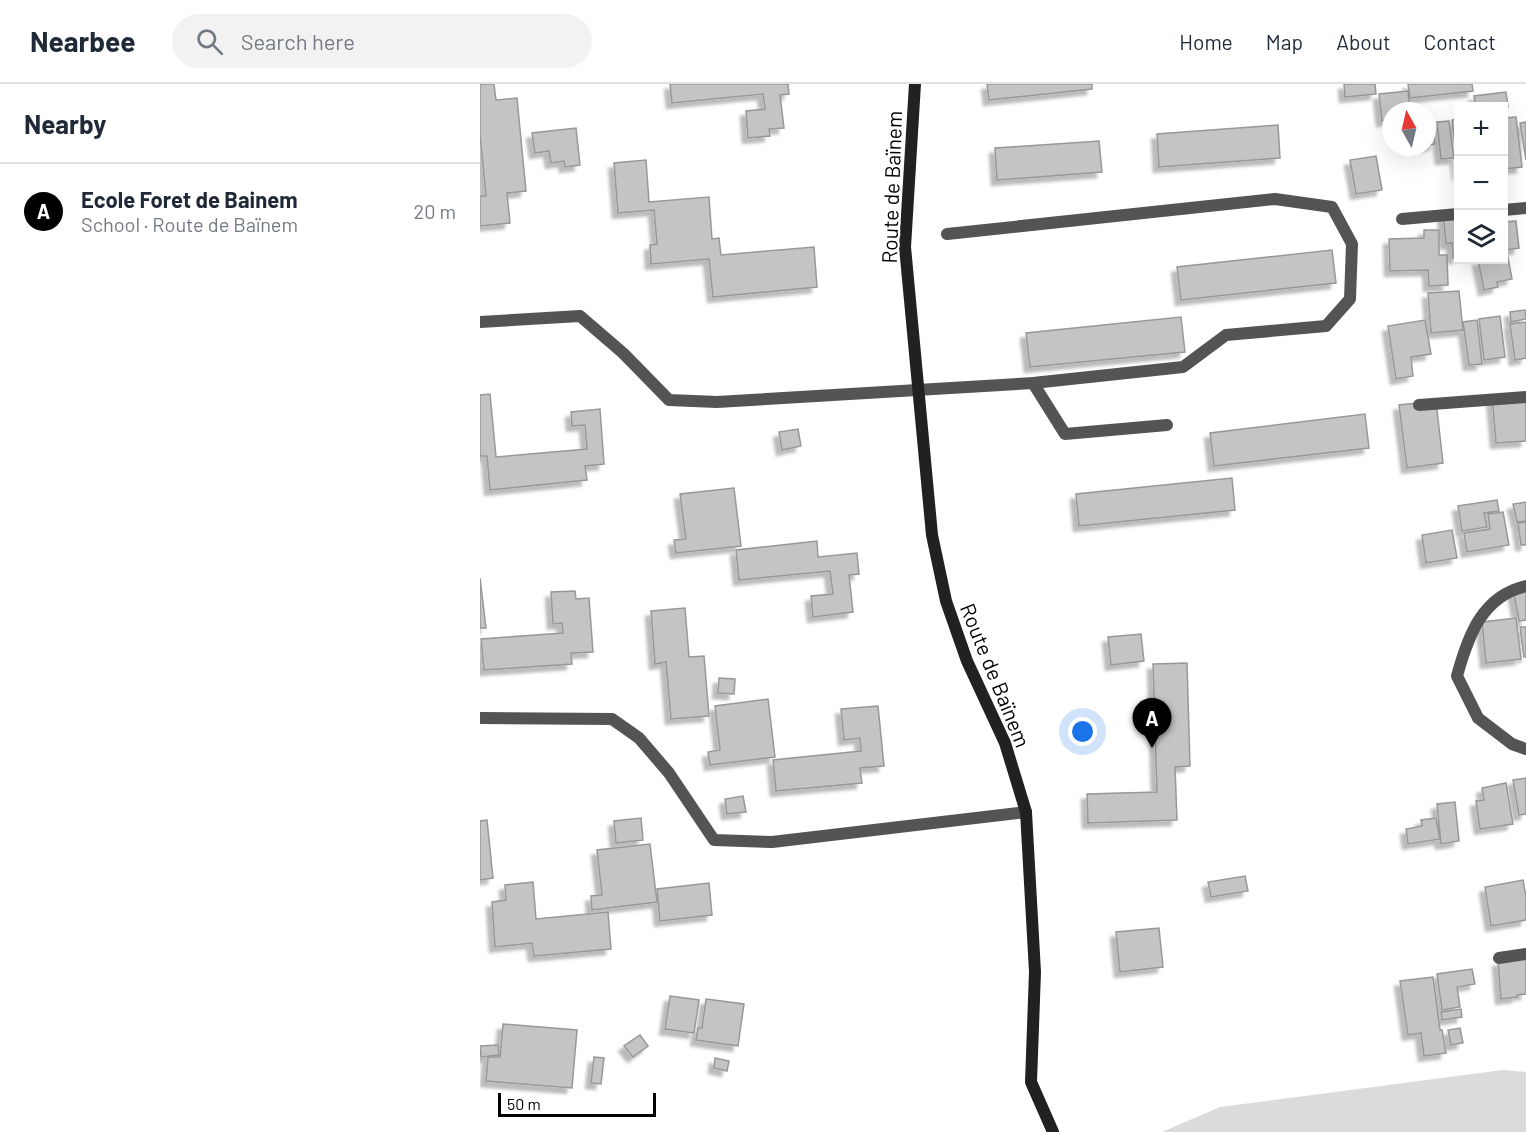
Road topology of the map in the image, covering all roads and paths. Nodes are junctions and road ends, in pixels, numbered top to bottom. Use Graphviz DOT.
graph roads {
  1 [pos="915,84"];
  2 [pos="1526,208"];
  3 [pos="1508,210"];
  4 [pos="1454,214"];
  5 [pos="1402,219"];
  6 [pos="947,234"];
  7 [pos="480,322"];
  8 [pos="1033,383"];
  9 [pos="918,390"];
  10 [pos="1526,397"];
  11 [pos="1419,405"];
  12 [pos="1167,425"];
  13 [pos="1526,586"];
  14 [pos="480,718"];
  15 [pos="1526,749"];
  16 [pos="1026,812"];
  17 [pos="1526,954"];
  18 [pos="1499,958"];
  19 [pos="1053,1132"];
  1 -- 9 [label="street, Route de Baïnem"];
  2 -- 3 [label="street"];
  4 -- 5 [label="street"];
  6 -- 8 [label="street"];
  7 -- 9 [label="street"];
  8 -- 9 [label="street"];
  8 -- 12 [label="street"];
  9 -- 16 [label="street, Route de Baïnem"];
  10 -- 11 [label="street"];
  13 -- 15 [label="street"];
  14 -- 16 [label="street"];
  16 -- 19 [label="street, Route de Baïnem"];
  17 -- 18 [label="street"];
}
